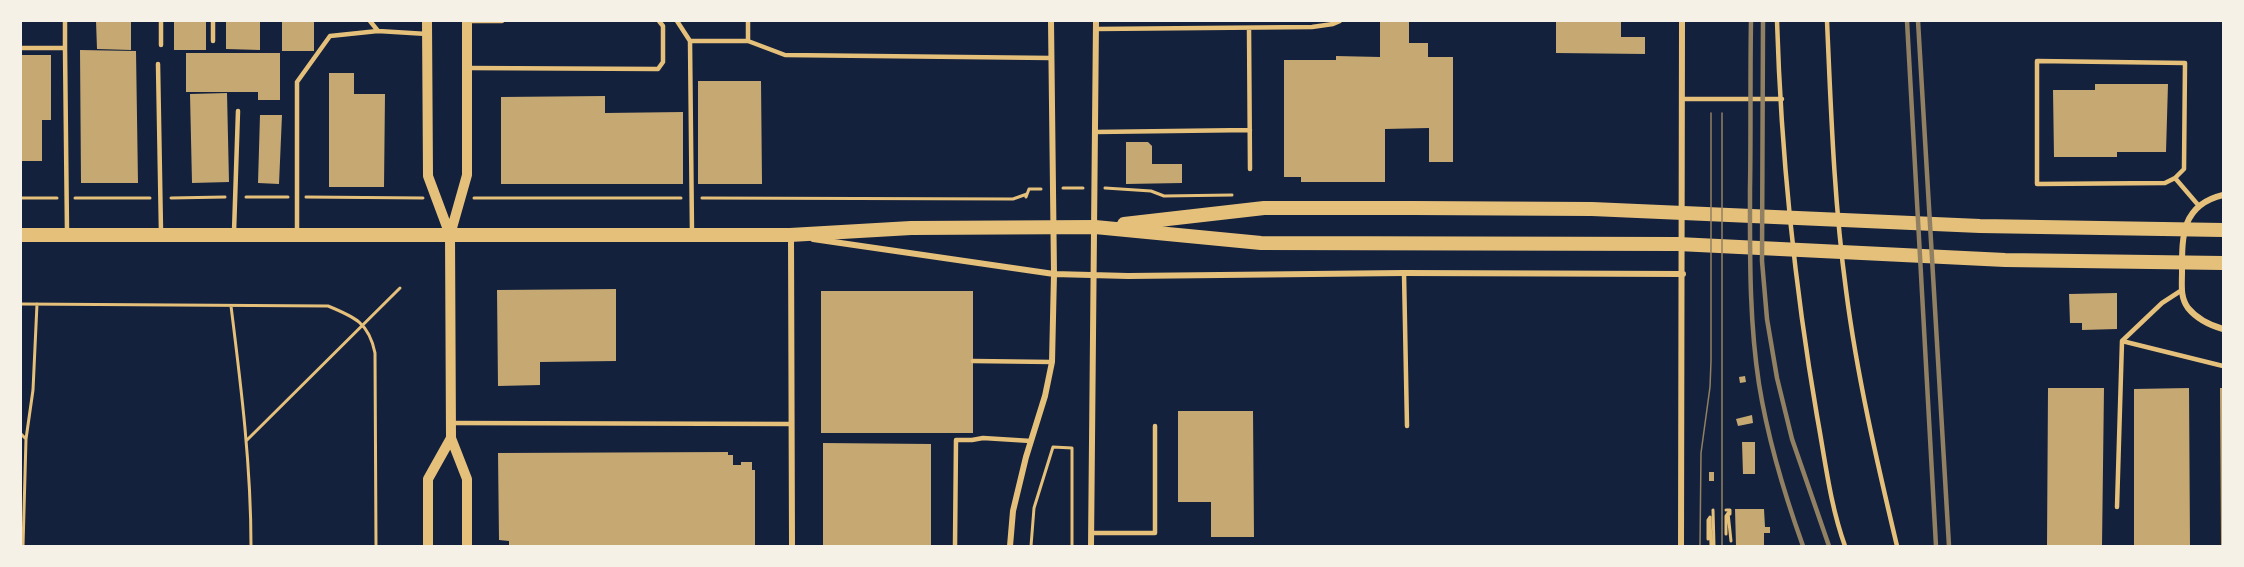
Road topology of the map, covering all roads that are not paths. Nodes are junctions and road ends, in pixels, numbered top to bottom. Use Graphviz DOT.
graph roads {
  1 [pos="65,21"];
  2 [pos="161,21"];
  3 [pos="213,21"];
  4 [pos="370,21"];
  5 [pos="427,21"];
  6 [pos="467,21"];
  7 [pos="502,21"];
  8 [pos="659,21"];
  9 [pos="677,21"];
  10 [pos="748,21"];
  11 [pos="1051,21"];
  12 [pos="1096,21"];
  13 [pos="1340,21"];
  14 [pos="1682,21"];
  15 [pos="1777,21"];
  16 [pos="1827,21"];
  17 [pos="1249,28"];
  18 [pos="1096,29"];
  19 [pos="378,31"];
  20 [pos="427,34"];
  21 [pos="213,41"];
  22 [pos="690,41"];
  23 [pos="748,41"];
  24 [pos="161,45"];
  25 [pos="21,48"];
  26 [pos="65,48"];
  27 [pos="1051,58"];
  28 [pos="158,64"];
  29 [pos="467,68"];
  30 [pos="1683,99"];
  31 [pos="1782,99"];
  32 [pos="238,111"];
  33 [pos="1250,130"];
  34 [pos="1095,132"];
  35 [pos="1250,170"];
  36 [pos="2175,178"];
  37 [pos="2223,195"];
  38 [pos="2199,206"];
  39 [pos="1054,227"];
  40 [pos="1095,227"];
  41 [pos="2223,230"];
  42 [pos="21,235"];
  43 [pos="67,235"];
  44 [pos="161,235"];
  45 [pos="234,235"];
  46 [pos="297,235"];
  47 [pos="450,235"];
  48 [pos="692,236"];
  49 [pos="790,236"];
  50 [pos="2223,263"];
  51 [pos="1404,273"];
  52 [pos="1054,274"];
  53 [pos="1094,274"];
  54 [pos="1683,274"];
  55 [pos="2182,290"];
  56 [pos="2223,329"];
  57 [pos="2122,341"];
  58 [pos="973,361"];
  59 [pos="1052,362"];
  60 [pos="2223,366"];
  61 [pos="451,423"];
  62 [pos="791,424"];
  63 [pos="1155,426"];
  64 [pos="1407,426"];
  65 [pos="451,438"];
  66 [pos="1031,441"];
  67 [pos="2117,507"];
  68 [pos="1091,533"];
  69 [pos="428,546"];
  70 [pos="467,546"];
  71 [pos="792,546"];
  72 [pos="955,546"];
  73 [pos="1010,546"];
  74 [pos="1091,546"];
  75 [pos="1681,546"];
  76 [pos="1845,546"];
  77 [pos="1897,546"];
  1 -- 26 [label="lane"];
  2 -- 24 [label="lane"];
  3 -- 21 [label="lane"];
  4 -- 19 [label="lane"];
  5 -- 20 [label="street"];
  6 -- 7 [label="lane"];
  6 -- 29 [label="street"];
  8 -- 29 [label="lane"];
  9 -- 22 [label="lane"];
  10 -- 23 [label="lane"];
  11 -- 27 [label="street"];
  12 -- 18 [label="street"];
  13 -- 17 [label="lane"];
  14 -- 30 [label="street"];
  15 -- 31 [label="lane"];
  16 -- 77 [label="lane"];
  17 -- 18 [label="lane"];
  17 -- 33 [label="lane"];
  18 -- 34 [label="street"];
  19 -- 20 [label="lane"];
  19 -- 46 [label="lane"];
  20 -- 47 [label="street"];
  22 -- 23 [label="lane"];
  22 -- 48 [label="lane"];
  23 -- 27 [label="lane"];
  25 -- 26 [label="lane"];
  26 -- 43 [label="lane"];
  27 -- 39 [label="street"];
  28 -- 44 [label="lane"];
  29 -- 47 [label="street"];
  30 -- 31 [label="lane"];
  30 -- 54 [label="street"];
  31 -- 76 [label="lane"];
  32 -- 45 [label="lane"];
  33 -- 34 [label="lane"];
  33 -- 35 [label="lane"];
  34 -- 40 [label="street"];
  36 -- 36 [label="lane"];
  36 -- 38 [label="lane"];
  37 -- 38 [label="street"];
  38 -- 55 [label="street"];
  39 -- 40 [label="main road"];
  39 -- 49 [label="main road"];
  39 -- 52 [label="street"];
  40 -- 41 [label="main road"];
  40 -- 50 [label="main road"];
  40 -- 53 [label="street"];
  42 -- 43 [label="main road"];
  43 -- 44 [label="main road"];
  44 -- 45 [label="main road"];
  45 -- 46 [label="main road"];
  46 -- 47 [label="main road"];
  47 -- 48 [label="main road"];
  47 -- 61 [label="street"];
  48 -- 49 [label="main road"];
  49 -- 52 [label="street"];
  49 -- 62 [label="street"];
  51 -- 53 [label="street"];
  51 -- 54 [label="street"];
  51 -- 64 [label="lane"];
  52 -- 53 [label="street"];
  52 -- 59 [label="street"];
  53 -- 68 [label="street"];
  54 -- 75 [label="street"];
  55 -- 56 [label="street"];
  55 -- 57 [label="lane"];
  57 -- 60 [label="lane"];
  57 -- 67 [label="lane"];
  58 -- 59 [label="lane"];
  59 -- 66 [label="street"];
  61 -- 62 [label="lane"];
  61 -- 65 [label="street"];
  62 -- 71 [label="street"];
  63 -- 68 [label="lane"];
  65 -- 69 [label="street"];
  65 -- 70 [label="street"];
  66 -- 72 [label="lane"];
  66 -- 73 [label="street"];
  68 -- 74 [label="street"];
}
